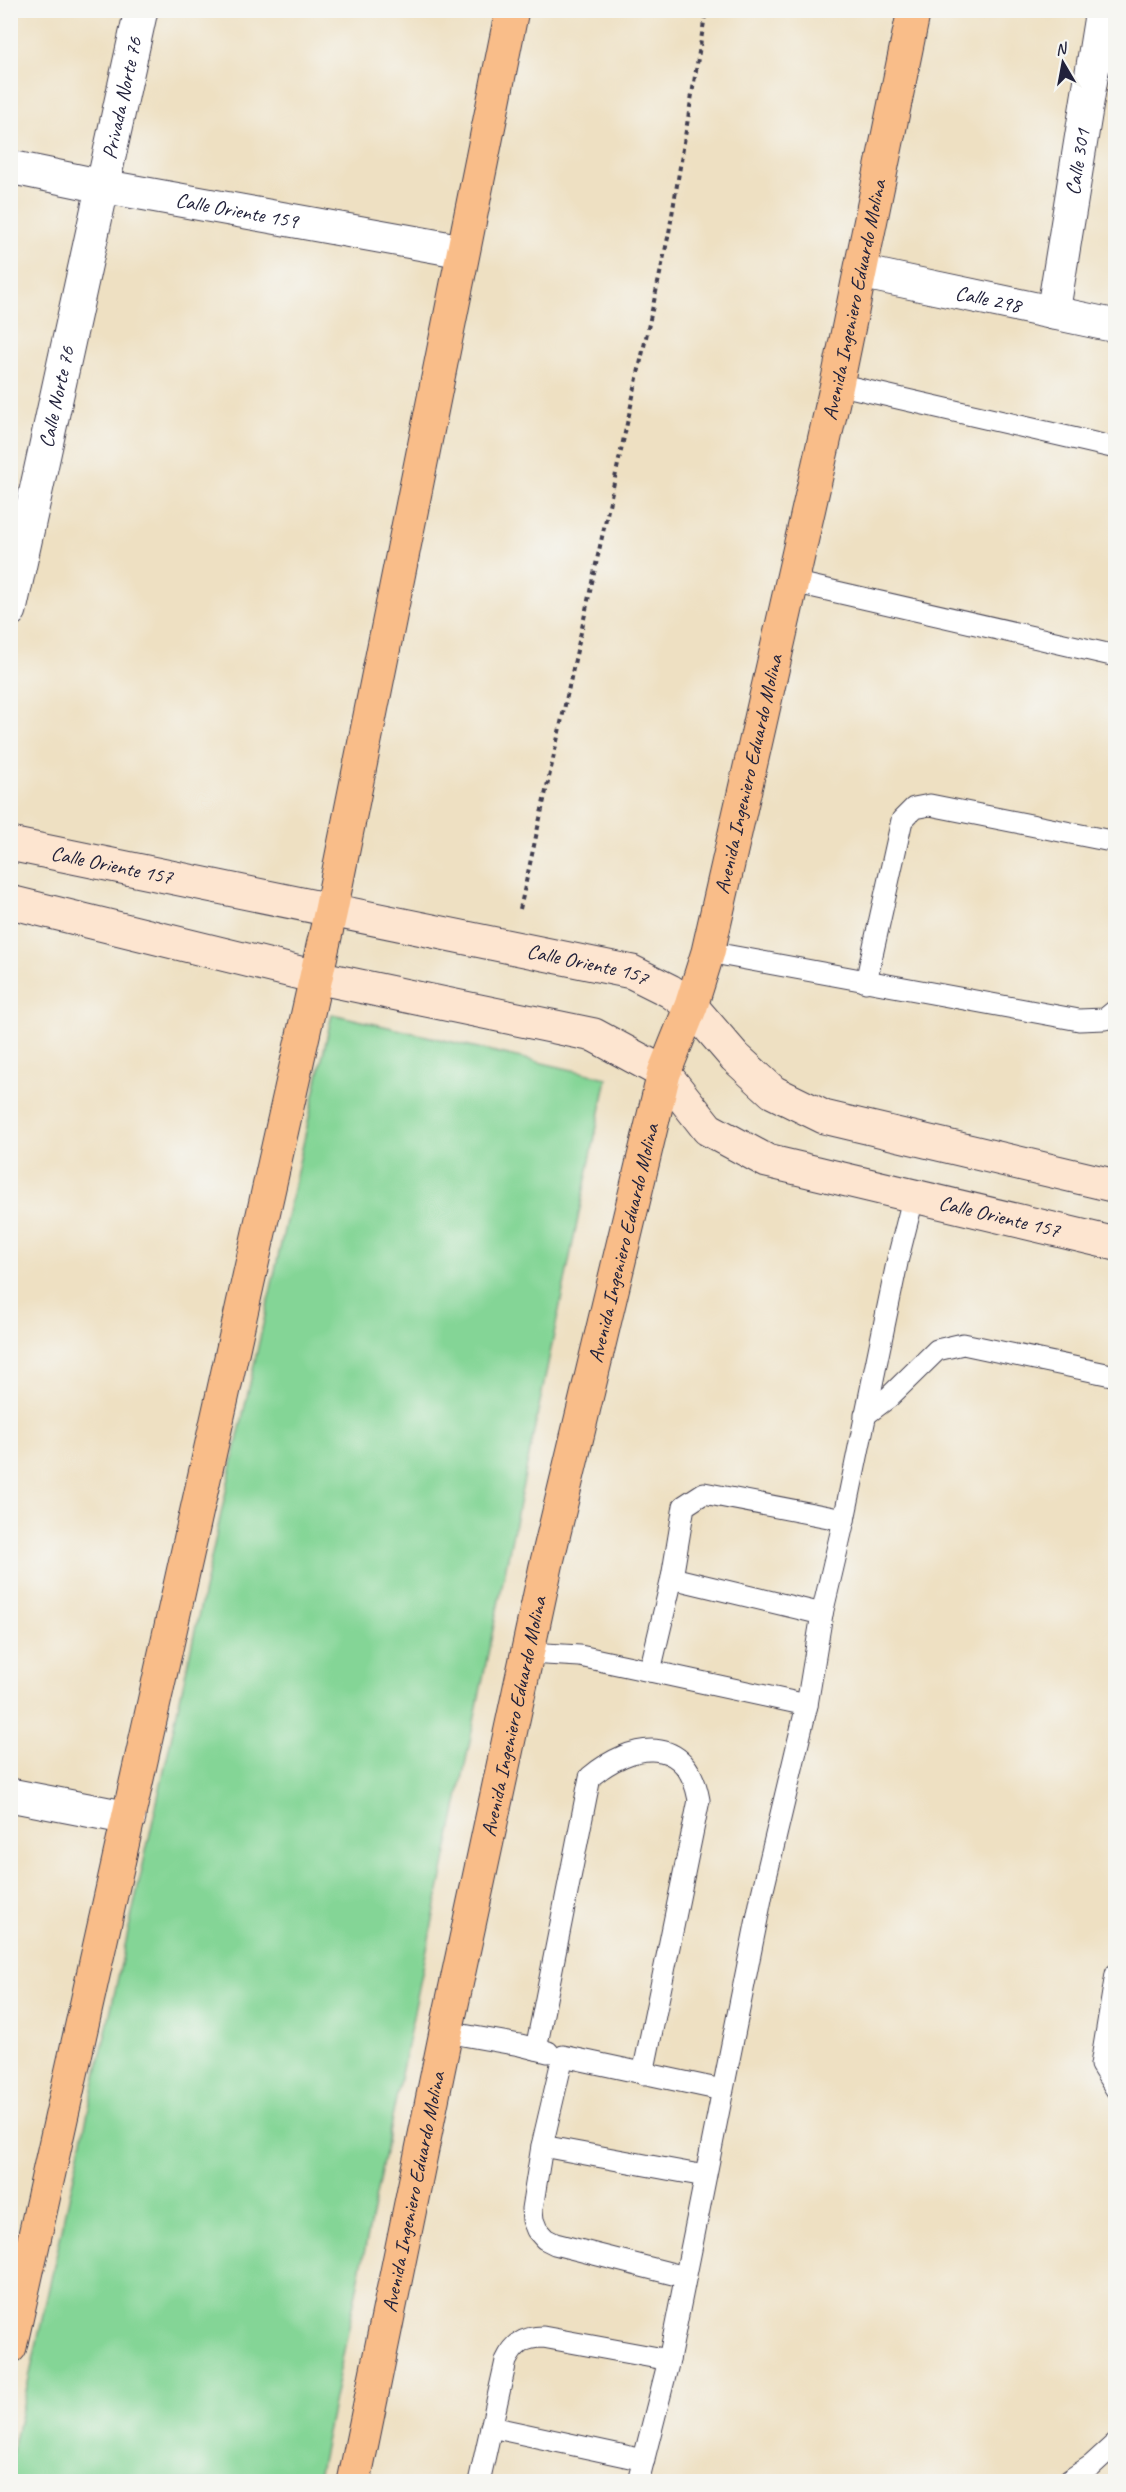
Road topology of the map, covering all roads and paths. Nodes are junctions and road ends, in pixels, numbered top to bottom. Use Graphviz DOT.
graph roads {
  1 [pos="141,10"];
  2 [pos="512,10"];
  3 [pos="706,10"];
  4 [pos="914,10"];
  5 [pos="1102,10"];
  6 [pos="10,167"];
  7 [pos="102,186"];
  8 [pos="462,251"];
  9 [pos="861,272"];
  10 [pos="1053,313"];
  11 [pos="1116,326"];
  12 [pos="837,384"];
  13 [pos="1116,448"];
  14 [pos="793,582"];
  15 [pos="10,610"];
  16 [pos="1116,656"];
  17 [pos="1116,842"];
  18 [pos="10,844"];
  19 [pos="10,902"];
  20 [pos="331,910"];
  21 [pos="512,947"];
  22 [pos="708,952"];
  23 [pos="316,977"];
  24 [pos="866,982"];
  25 [pos="691,1006"];
  26 [pos="1116,1010"];
  27 [pos="664,1073"];
  28 [pos="1116,1186"];
  29 [pos="914,1195"];
  30 [pos="1116,1244"];
  31 [pos="1116,1376"];
  32 [pos="865,1415"];
  33 [pos="844,1520"];
  34 [pos="672,1578"];
  35 [pos="822,1614"];
  36 [pos="528,1653"];
  37 [pos="650,1671"];
  38 [pos="807,1705"];
  39 [pos="10,1795"];
  40 [pos="129,1818"];
  41 [pos="1116,1974"];
  42 [pos="446,2032"];
  43 [pos="536,2049"];
  44 [pos="563,2056"];
  45 [pos="643,2074"];
  46 [pos="1116,2089"];
  47 [pos="722,2090"];
  48 [pos="542,2146"];
  49 [pos="705,2176"];
  50 [pos="685,2277"];
  51 [pos="10,2347"];
  52 [pos="669,2360"];
  53 [pos="490,2427"];
  54 [pos="1116,2443"];
  55 [pos="644,2460"];
  56 [pos="354,2481"];
  57 [pos="479,2481"];
  58 [pos="638,2481"];
  59 [pos="1067,2481"];
  1 -- 7 [label="street, Privada Norte 76"];
  2 -- 8 [label="main road"];
  3 -- 21 [label="path"];
  4 -- 9 [label="main road, Avenida Ingeniero Eduardo Molina"];
  5 -- 10 [label="street, Calle 301"];
  6 -- 7 [label="street, Calle Oriente 159"];
  7 -- 8 [label="street, Calle Oriente 159"];
  7 -- 15 [label="street, Calle Norte 76"];
  8 -- 20 [label="main road"];
  9 -- 10 [label="street, Calle 298"];
  9 -- 12 [label="main road, Avenida Ingeniero Eduardo Molina"];
  10 -- 11 [label="street, Calle 298"];
  12 -- 13 [label="lane"];
  12 -- 14 [label="main road, Avenida Ingeniero Eduardo Molina"];
  14 -- 16 [label="lane"];
  14 -- 22 [label="main road, Avenida Ingeniero Eduardo Molina"];
  17 -- 24 [label="lane"];
  18 -- 20 [label="street, Calle Oriente 157"];
  19 -- 23 [label="street, Calle Oriente 157"];
  20 -- 21 [label="street, Calle Oriente 157"];
  20 -- 23 [label="main road"];
  21 -- 25 [label="street, Calle Oriente 157"];
  22 -- 24 [label="lane"];
  22 -- 25 [label="main road, Avenida Ingeniero Eduardo Molina"];
  23 -- 27 [label="street, Calle Oriente 157"];
  23 -- 40 [label="main road"];
  24 -- 26 [label="lane"];
  25 -- 27 [label="main road, Avenida Ingeniero Eduardo Molina"];
  25 -- 28 [label="street, Calle Oriente 157"];
  27 -- 29 [label="street, Calle Oriente 157"];
  27 -- 36 [label="main road, Avenida Ingeniero Eduardo Molina"];
  29 -- 30 [label="street, Calle Oriente 157"];
  29 -- 32 [label="lane"];
  31 -- 32 [label="lane"];
  32 -- 33 [label="lane"];
  33 -- 34 [label="lane"];
  33 -- 35 [label="lane"];
  34 -- 35 [label="lane"];
  34 -- 37 [label="lane"];
  35 -- 38 [label="lane"];
  36 -- 37 [label="lane"];
  36 -- 42 [label="main road, Avenida Ingeniero Eduardo Molina"];
  37 -- 38 [label="lane"];
  38 -- 47 [label="lane"];
  39 -- 40 [label="street"];
  40 -- 51 [label="main road"];
  41 -- 46 [label="lane"];
  42 -- 43 [label="lane"];
  42 -- 56 [label="main road, Avenida Ingeniero Eduardo Molina"];
  43 -- 44 [label="lane"];
  43 -- 45 [label="lane"];
  44 -- 45 [label="lane"];
  44 -- 48 [label="lane"];
  45 -- 47 [label="lane"];
  47 -- 49 [label="lane"];
  48 -- 49 [label="lane"];
  48 -- 50 [label="lane"];
  49 -- 50 [label="lane"];
  50 -- 52 [label="lane"];
  52 -- 53 [label="lane"];
  52 -- 55 [label="lane"];
  53 -- 55 [label="lane"];
  53 -- 57 [label="lane"];
  54 -- 59 [label="lane"];
  55 -- 58 [label="lane"];
}
